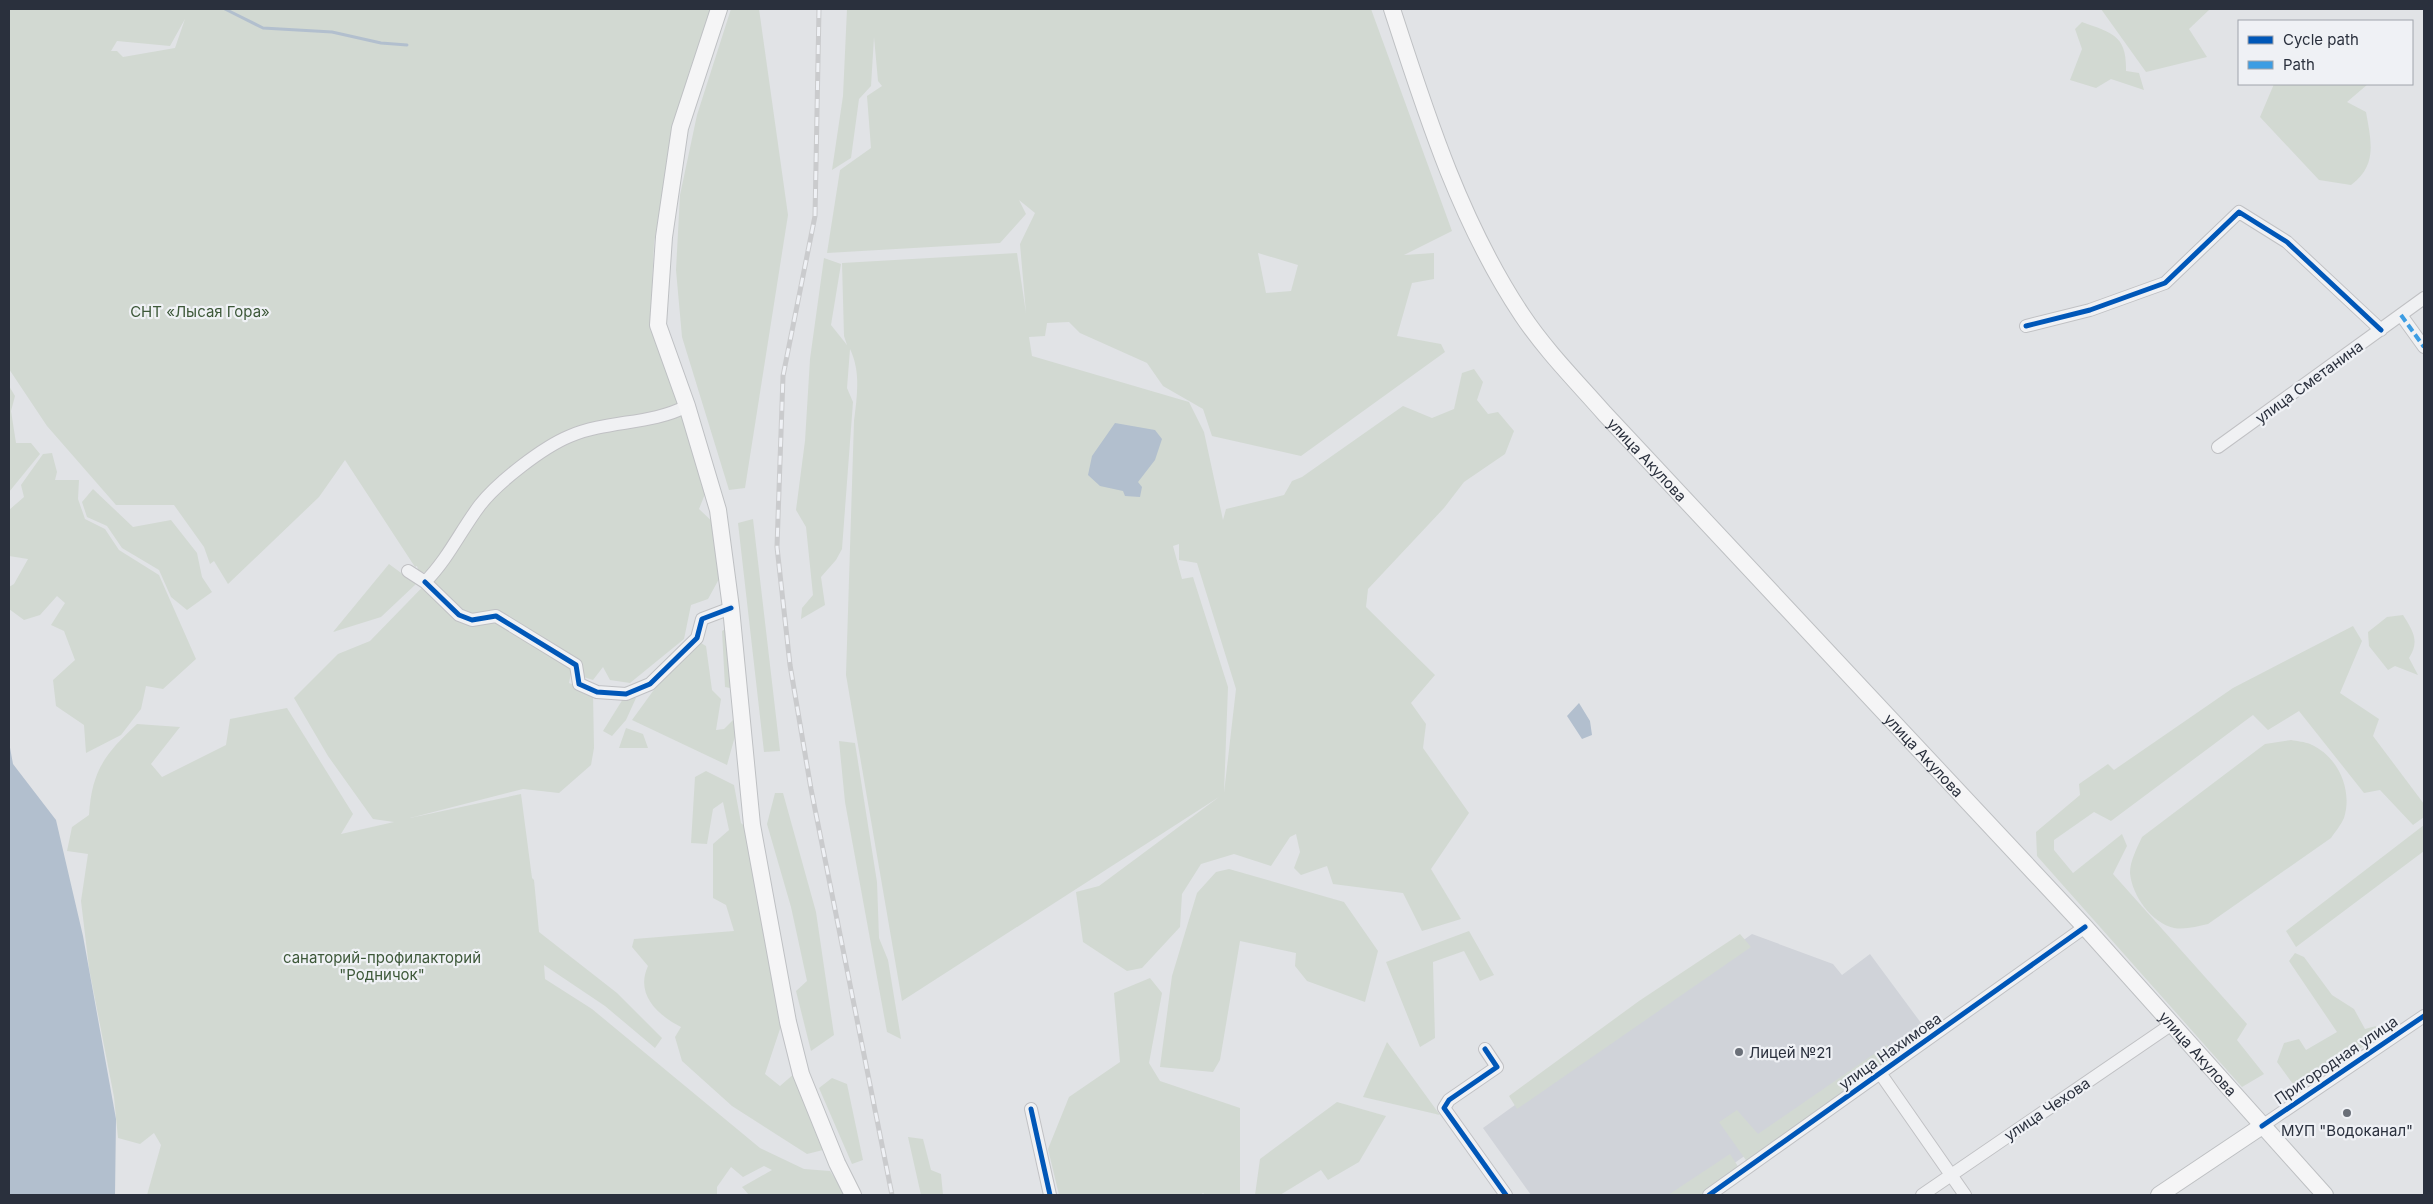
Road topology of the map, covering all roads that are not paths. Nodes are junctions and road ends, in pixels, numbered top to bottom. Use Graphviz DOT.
graph roads {
  1 [pos="719,9"];
  2 [pos="1392,9"];
  3 [pos="2424,298"];
  4 [pos="2401,315"];
  5 [pos="2026,326"];
  6 [pos="2381,330"];
  7 [pos="2424,346"];
  8 [pos="687,406"];
  9 [pos="2218,447"];
  10 [pos="408,572"];
  11 [pos="425,582"];
  12 [pos="731,608"];
  13 [pos="2085,927"];
  14 [pos="2424,1016"];
  15 [pos="2172,1024"];
  16 [pos="1485,1049"];
  17 [pos="1880,1073"];
  18 [pos="1030,1109"];
  19 [pos="2262,1126"];
  20 [pos="1951,1175"];
  21 [pos="853,1195"];
  22 [pos="1050,1195"];
  23 [pos="1506,1195"];
  24 [pos="1709,1195"];
  25 [pos="1922,1195"];
  26 [pos="1964,1195"];
  27 [pos="2159,1195"];
  28 [pos="2325,1195"];
  1 -- 8 [label="main road"];
  2 -- 13 [label="main road, улица Акулова"];
  3 -- 4 [label="street, улица Сметанина"];
  4 -- 6 [label="street, улица Сметанина"];
  4 -- 7 [label="street"];
  5 -- 6 [label="street"];
  6 -- 9 [label="street, улица Сметанина"];
  8 -- 11 [label="street"];
  8 -- 12 [label="main road"];
  10 -- 11 [label="street"];
  11 -- 12 [label="street"];
  12 -- 21 [label="main road"];
  13 -- 15 [label="main road, улица Акулова"];
  13 -- 17 [label="street, улица Нахимова"];
  14 -- 19 [label="street, Пригородная улица"];
  15 -- 19 [label="main road, улица Акулова"];
  15 -- 20 [label="street, улица Чехова"];
  16 -- 23 [label="street"];
  17 -- 20 [label="street"];
  17 -- 24 [label="street, улица Нахимова"];
  18 -- 22 [label="street"];
  19 -- 27 [label="main road, Пригородная улица"];
  19 -- 28 [label="main road, улица Акулова"];
  20 -- 25 [label="street, улица Чехова"];
  20 -- 26 [label="street"];
}
